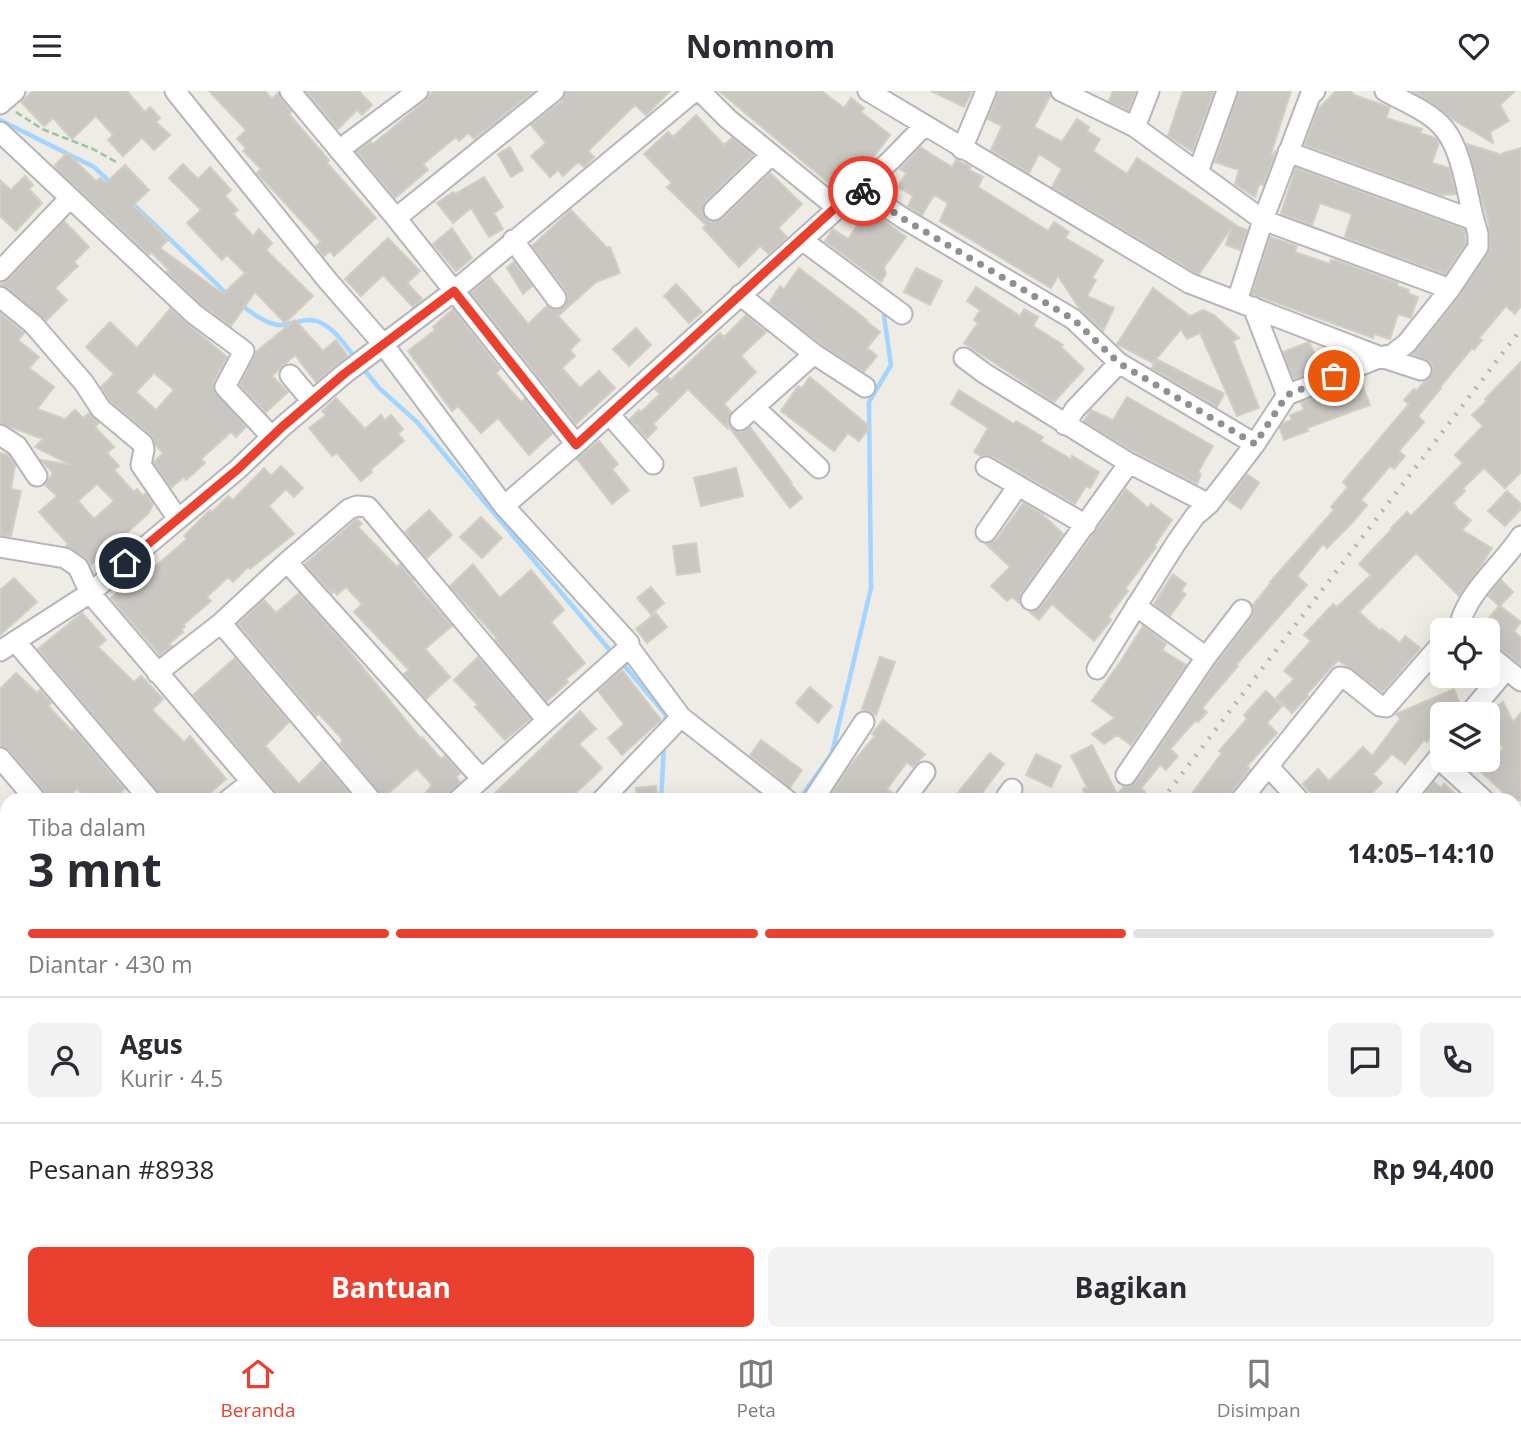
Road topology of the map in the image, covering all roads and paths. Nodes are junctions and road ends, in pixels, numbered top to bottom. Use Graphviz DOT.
graph roads {
  1 [pos="175,91"];
  2 [pos="290,91"];
  3 [pos="418,91"];
  4 [pos="554,91"];
  5 [pos="868,91"];
  6 [pos="986,91"];
  7 [pos="1149,91"];
  8 [pos="1227,91"];
  9 [pos="1385,91"];
  10 [pos="692,92"];
  11 [pos="1069,93"];
  12 [pos="1309,93"];
  13 [pos="394,98"];
  14 [pos="5,99"];
  15 [pos="924,126"];
  16 [pos="1135,127"];
  17 [pos="0,132"];
  18 [pos="962,149"];
  19 [pos="338,150"];
  20 [pos="1288,152"];
  21 [pos="771,155"];
  22 [pos="116,162"];
  23 [pos="1198,172"];
  24 [pos="858,188"];
  25 [pos="69,199"];
  26 [pos="836,207"];
  27 [pos="714,210"];
  28 [pos="396,218"];
  29 [pos="1262,220"];
  30 [pos="1474,220"];
  31 [pos="513,240"];
  32 [pos="802,240"];
  33 [pos="0,271"];
  34 [pos="1450,289"];
  35 [pos="454,291"];
  36 [pos="740,295"];
  37 [pos="0,297"];
  38 [pos="556,298"];
  39 [pos="1245,304"];
  40 [pos="892,307"];
  41 [pos="383,344"];
  42 [pos="814,354"];
  43 [pos="1381,356"];
  44 [pos="964,358"];
  45 [pos="1119,363"];
  46 [pos="1421,370"];
  47 [pos="290,375"];
  48 [pos="865,387"];
  49 [pos="1287,395"];
  50 [pos="312,401"];
  51 [pos="609,414"];
  52 [pos="1065,425"];
  53 [pos="0,435"];
  54 [pos="272,437"];
  55 [pos="1255,444"];
  56 [pos="576,445"];
  57 [pos="1129,463"];
  58 [pos="653,464"];
  59 [pos="986,467"];
  60 [pos="819,468"];
  61 [pos="37,476"];
  62 [pos="1018,486"];
  63 [pos="1209,504"];
  64 [pos="504,506"];
  65 [pos="178,519"];
  66 [pos="1086,525"];
  67 [pos="986,533"];
  68 [pos="1521,536"];
  69 [pos="0,547"];
  70 [pos="287,562"];
  71 [pos="90,593"];
  72 [pos="1031,600"];
  73 [pos="1136,605"];
  74 [pos="1242,610"];
  75 [pos="1462,618"];
  76 [pos="221,623"];
  77 [pos="8,646"];
  78 [pos="629,647"];
  79 [pos="1430,656"];
  80 [pos="1206,657"];
  81 [pos="1097,669"];
  82 [pos="156,673"];
  83 [pos="1513,675"];
  84 [pos="1483,702"];
  85 [pos="546,719"];
  86 [pos="864,722"];
  87 [pos="671,729"];
  88 [pos="0,758"];
  89 [pos="1268,766"];
  90 [pos="1430,767"];
  91 [pos="925,772"];
  92 [pos="1457,772"];
  93 [pos="1126,775"];
  94 [pos="481,778"];
  95 [pos="251,782"];
  96 [pos="30,793"];
  97 [pos="144,793"];
  98 [pos="237,793"];
  99 [pos="261,793"];
  100 [pos="365,793"];
  101 [pos="465,793"];
  102 [pos="613,793"];
  103 [pos="776,793"];
  104 [pos="818,793"];
  105 [pos="909,793"];
  106 [pos="1247,793"];
  107 [pos="1293,793"];
  108 [pos="1409,793"];
  109 [pos="1477,793"];
  1 -- 41 [label="street"];
  2 -- 19 [label="street"];
  3 -- 13 [label="street"];
  4 -- 28 [label="street"];
  5 -- 15 [label="street"];
  6 -- 18 [label="street"];
  7 -- 16 [label="street"];
  8 -- 23 [label="street"];
  9 -- 30 [label="street"];
  10 -- 21 [label="street"];
  10 -- 31 [label="street"];
  11 -- 16 [label="street"];
  12 -- 20 [label="street"];
  13 -- 19 [label="street"];
  14 -- 22 [label="path"];
  15 -- 18 [label="street"];
  15 -- 24 [label="street"];
  16 -- 23 [label="street"];
  17 -- 25 [label="street"];
  18 -- 39 [label="street"];
  19 -- 28 [label="street"];
  20 -- 29 [label="street"];
  20 -- 30 [label="street"];
  21 -- 26 [label="street"];
  21 -- 27 [label="street"];
  23 -- 29 [label="street"];
  24 -- 26 [label="street"];
  24 -- 45 [label="street"];
  25 -- 33 [label="street"];
  25 -- 54 [label="street"];
  26 -- 32 [label="street"];
  28 -- 35 [label="street"];
  29 -- 34 [label="street"];
  29 -- 39 [label="street"];
  30 -- 34 [label="street"];
  31 -- 35 [label="street"];
  31 -- 38 [label="street"];
  32 -- 36 [label="street"];
  32 -- 40 [label="street"];
  34 -- 43 [label="street"];
  35 -- 41 [label="street"];
  35 -- 56 [label="street"];
  36 -- 42 [label="street"];
  36 -- 51 [label="street"];
  37 -- 65 [label="street"];
  39 -- 43 [label="street"];
  39 -- 49 [label="street"];
  41 -- 50 [label="street"];
  41 -- 64 [label="street"];
  42 -- 48 [label="street"];
  42 -- 60 [label="street"];
  43 -- 46 [label="street"];
  43 -- 49 [label="street"];
  44 -- 52 [label="street"];
  45 -- 52 [label="street"];
  45 -- 55 [label="street"];
  47 -- 50 [label="street"];
  49 -- 55 [label="street"];
  50 -- 54 [label="street"];
  51 -- 56 [label="street"];
  51 -- 58 [label="street"];
  52 -- 57 [label="street"];
  53 -- 61 [label="street"];
  54 -- 65 [label="street"];
  55 -- 63 [label="street"];
  56 -- 64 [label="street"];
  57 -- 63 [label="street"];
  57 -- 66 [label="street"];
  59 -- 62 [label="street"];
  62 -- 66 [label="street"];
  62 -- 67 [label="street"];
  63 -- 73 [label="street"];
  64 -- 78 [label="street"];
  65 -- 71 [label="street"];
  66 -- 72 [label="street"];
  68 -- 75 [label="street"];
  69 -- 71 [label="street"];
  70 -- 76 [label="street"];
  70 -- 85 [label="street"];
  70 -- 94 [label="street"];
  71 -- 77 [label="street"];
  71 -- 82 [label="street"];
  73 -- 80 [label="street"];
  73 -- 81 [label="street"];
  74 -- 80 [label="street"];
  76 -- 82 [label="street"];
  76 -- 100 [label="street"];
  77 -- 97 [label="street"];
  78 -- 85 [label="street"];
  78 -- 87 [label="street"];
  79 -- 89 [label="street"];
  80 -- 93 [label="street"];
  82 -- 95 [label="street"];
  83 -- 84 [label="street"];
  85 -- 94 [label="street"];
  86 -- 104 [label="street"];
  87 -- 102 [label="street"];
  87 -- 103 [label="street"];
  88 -- 96 [label="street"];
  89 -- 106 [label="street"];
  89 -- 107 [label="street"];
  90 -- 108 [label="street"];
  91 -- 105 [label="street"];
  92 -- 109 [label="street"];
  94 -- 101 [label="street"];
  95 -- 98 [label="street"];
  95 -- 99 [label="street"];
}
